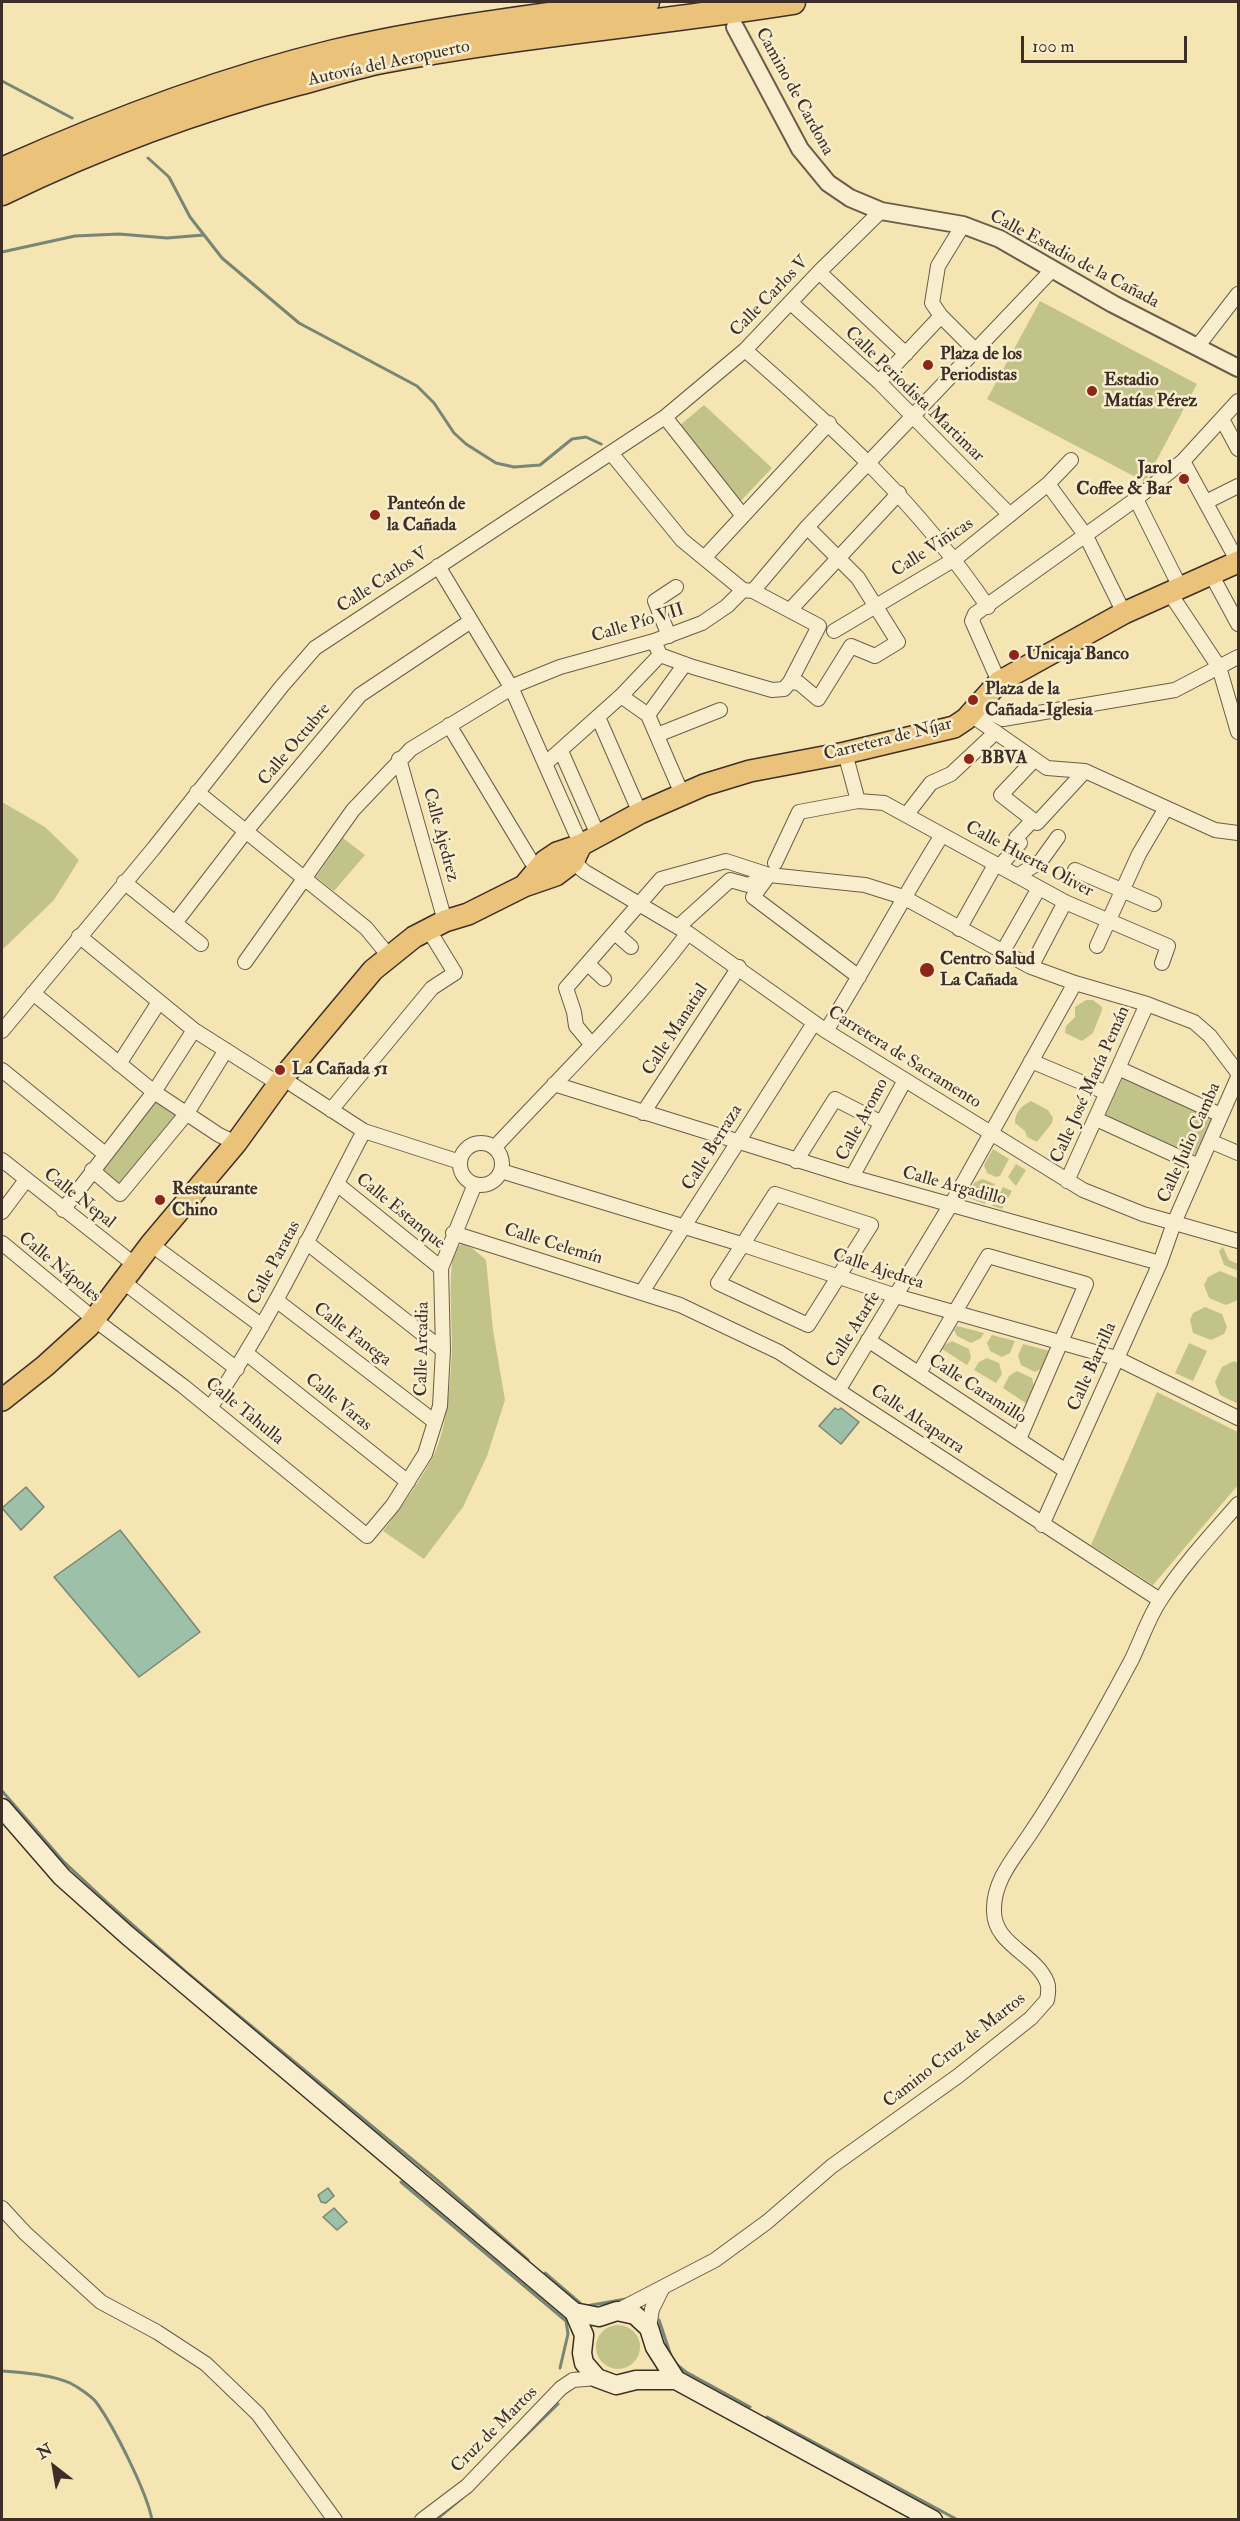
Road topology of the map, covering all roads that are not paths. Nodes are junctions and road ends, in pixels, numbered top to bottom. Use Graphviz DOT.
graph roads {
  1 [pos="647,2"];
  2 [pos="793,2"];
  3 [pos="735,27"];
  4 [pos="2,170"];
  5 [pos="2,193"];
  6 [pos="882,211"];
  7 [pos="963,225"];
  8 [pos="1052,270"];
  9 [pos="819,272"];
  10 [pos="1239,294"];
  11 [pos="791,303"];
  12 [pos="941,316"];
  13 [pos="1197,347"];
  14 [pos="745,350"];
  15 [pos="975,350"];
  16 [pos="906,354"];
  17 [pos="1239,368"];
  18 [pos="879,382"];
  19 [pos="1239,401"];
  20 [pos="914,416"];
  21 [pos="665,417"];
  22 [pos="1222,419"];
  23 [pos="829,423"];
  24 [pos="1239,449"];
  25 [pos="611,453"];
  26 [pos="1071,460"];
  27 [pos="1183,461"];
  28 [pos="869,462"];
  29 [pos="1048,484"];
  30 [pos="1239,486"];
  31 [pos="899,493"];
  32 [pos="1136,499"];
  33 [pos="1206,502"];
  34 [pos="1010,515"];
  35 [pos="743,516"];
  36 [pos="807,526"];
  37 [pos="1086,536"];
  38 [pos="705,557"];
  39 [pos="838,557"];
  40 [pos="955,559"];
  41 [pos="1239,562"];
  42 [pos="438,566"];
  43 [pos="1211,574"];
  44 [pos="676,587"];
  45 [pos="1174,590"];
  46 [pos="748,591"];
  47 [pos="876,605"];
  48 [pos="987,607"];
  49 [pos="790,610"];
  50 [pos="1124,613"];
  51 [pos="471,621"];
  52 [pos="1239,624"];
  53 [pos="834,631"];
  54 [pos="669,636"];
  55 [pos="654,641"];
  56 [pos="660,655"];
  57 [pos="1239,657"];
  58 [pos="685,664"];
  59 [pos="1218,667"];
  60 [pos="790,682"];
  61 [pos="999,682"];
  62 [pos="511,687"];
  63 [pos="621,696"];
  64 [pos="720,710"];
  65 [pos="975,711"];
  66 [pos="648,715"];
  67 [pos="598,717"];
  68 [pos="449,725"];
  69 [pos="996,732"];
  70 [pos="1239,732"];
  71 [pos="657,735"];
  72 [pos="561,751"];
  73 [pos="845,753"];
  74 [pos="399,759"];
  75 [pos="1034,760"];
  76 [pos="545,764"];
  77 [pos="1085,771"];
  78 [pos="197,792"];
  79 [pos="682,794"];
  80 [pos="858,801"];
  81 [pos="1166,808"];
  82 [pos="640,813"];
  83 [pos="907,814"];
  84 [pos="1033,820"];
  85 [pos="246,831"];
  86 [pos="1239,833"];
  87 [pos="942,835"];
  88 [pos="1058,837"];
  89 [pos="578,850"];
  90 [pos="997,866"];
  91 [pos="772,869"];
  92 [pos="1075,870"];
  93 [pos="543,872"];
  94 [pos="1017,876"];
  95 [pos="304,878"];
  96 [pos="124,882"];
  97 [pos="1039,888"];
  98 [pos="1122,890"];
  99 [pos="903,897"];
  100 [pos="1065,902"];
  101 [pos="1154,904"];
  102 [pos="639,905"];
  103 [pos="1109,921"];
  104 [pos="175,923"];
  105 [pos="439,929"];
  106 [pos="959,929"];
  107 [pos="683,930"];
  108 [pos="615,933"];
  109 [pos="79,936"];
  110 [pos="201,944"];
  111 [pos="1097,946"];
  112 [pos="631,947"];
  113 [pos="1002,953"];
  114 [pos="389,956"];
  115 [pos="245,962"];
  116 [pos="1162,963"];
  117 [pos="588,964"];
  118 [pos="739,967"];
  119 [pos="1031,967"];
  120 [pos="859,978"];
  121 [pos="604,979"];
  122 [pos="1075,983"];
  123 [pos="33,993"];
  124 [pos="159,1002"];
  125 [pos="1147,1004"];
  126 [pos="820,1027"];
  127 [pos="194,1030"];
  128 [pos="2,1031"];
  129 [pos="592,1045"];
  130 [pos="226,1050"];
  131 [pos="1031,1061"];
  132 [pos="119,1064"];
  133 [pos="1118,1068"];
  134 [pos="2,1070"];
  135 [pos="1239,1075"];
  136 [pos="905,1080"];
  137 [pos="286,1084"];
  138 [pos="554,1084"];
  139 [pos="154,1092"];
  140 [pos="1107,1093"];
  141 [pos="331,1110"];
  142 [pos="187,1113"];
  143 [pos="643,1113"];
  144 [pos="1221,1115"];
  145 [pos="1096,1119"];
  146 [pos="880,1122"];
  147 [pos="364,1131"];
  148 [pos="989,1133"];
  149 [pos="1210,1141"];
  150 [pos="739,1142"];
  151 [pos="236,1143"];
  152 [pos="495,1148"];
  153 [pos="1239,1153"];
  154 [pos="105,1154"];
  155 [pos="2,1160"];
  156 [pos="796,1161"];
  157 [pos="460,1162"];
  158 [pos="1199,1166"];
  159 [pos="93,1170"];
  160 [pos="501,1171"];
  161 [pos="852,1177"];
  162 [pos="26,1180"];
  163 [pos="1067,1181"];
  164 [pos="337,1184"];
  165 [pos="475,1184"];
  166 [pos="951,1204"];
  167 [pos="63,1210"];
  168 [pos="2,1212"];
  169 [pos="1174,1223"];
  170 [pos="685,1228"];
  171 [pos="453,1233"];
  172 [pos="1239,1241"];
  173 [pos="306,1242"];
  174 [pos="2,1243"];
  175 [pos="741,1244"];
  176 [pos="160,1251"];
  177 [pos="1160,1263"];
  178 [pos="135,1265"];
  179 [pos="441,1268"];
  180 [pos="839,1277"];
  181 [pos="130,1287"];
  182 [pos="642,1292"];
  183 [pos="896,1296"];
  184 [pos="276,1300"];
  185 [pos="955,1313"];
  186 [pos="94,1320"];
  187 [pos="262,1326"];
  188 [pos="868,1340"];
  189 [pos="1062,1343"];
  190 [pos="443,1350"];
  191 [pos="246,1353"];
  192 [pos="1116,1358"];
  193 [pos="237,1370"];
  194 [pos="919,1373"];
  195 [pos="838,1389"];
  196 [pos="2,1400"];
  197 [pos="210,1408"];
  198 [pos="1239,1418"];
  199 [pos="435,1422"];
  200 [pos="1019,1439"];
  201 [pos="1066,1471"];
  202 [pos="408,1482"];
  203 [pos="1239,1504"];
  204 [pos="1042,1525"];
  205 [pos="368,1536"];
  206 [pos="1160,1600"];
  207 [pos="2,1808"];
  208 [pos="2,2208"];
  209 [pos="662,2289"];
  210 [pos="617,2311"];
  211 [pos="574,2312"];
  212 [pos="599,2317"];
  213 [pos="649,2328"];
  214 [pos="584,2335"];
  215 [pos="655,2347"];
  216 [pos="582,2353"];
  217 [pos="597,2378"];
  218 [pos="636,2380"];
  219 [pos="676,2380"];
  220 [pos="561,2388"];
  221 [pos="334,2520"];
  222 [pos="422,2520"];
  223 [pos="933,2520"];
  1 -- 4 [label="highway, Autovía del Aeropuerto"];
  2 -- 5 [label="highway, Autovía del Aeropuerto"];
  3 -- 6 [label="street, Camino de Cardona"];
  6 -- 7 [label="street, Calle Estadio de la Cañada"];
  6 -- 9 [label="street, Calle Carlos V"];
  7 -- 8 [label="street, Calle Estadio de la Cañada"];
  7 -- 12 [label="street"];
  8 -- 13 [label="street, Calle Estadio de la Cañada"];
  8 -- 15 [label="street, Calle Pío VII"];
  9 -- 11 [label="street, Calle Carlos V"];
  9 -- 16 [label="street"];
  10 -- 13 [label="street"];
  11 -- 14 [label="street, Calle Carlos V"];
  11 -- 18 [label="street, Calle Periodista Martimar"];
  12 -- 15 [label="street"];
  12 -- 16 [label="street"];
  13 -- 17 [label="street, Calle Estadio de la Cañada"];
  14 -- 21 [label="street, Calle Carlos V"];
  14 -- 23 [label="street"];
  15 -- 20 [label="street, Calle Pío VII"];
  16 -- 18 [label="street"];
  18 -- 20 [label="street, Calle Periodista Martimar"];
  19 -- 22 [label="street"];
  20 -- 28 [label="street, Calle Pío VII"];
  20 -- 34 [label="street, Calle Periodista Martimar"];
  21 -- 25 [label="street, Calle Carlos V"];
  21 -- 35 [label="street"];
  22 -- 24 [label="street"];
  22 -- 27 [label="street"];
  23 -- 28 [label="street"];
  23 -- 35 [label="street"];
  25 -- 38 [label="street"];
  25 -- 42 [label="street, Calle Carlos V"];
  26 -- 29 [label="street, Calle Viñicas"];
  27 -- 32 [label="street"];
  27 -- 33 [label="street"];
  28 -- 31 [label="street"];
  28 -- 36 [label="street, Calle Pío VII"];
  29 -- 34 [label="street, Calle Viñicas"];
  29 -- 37 [label="street"];
  30 -- 33 [label="street"];
  31 -- 39 [label="street"];
  31 -- 40 [label="street"];
  32 -- 37 [label="street"];
  32 -- 45 [label="street"];
  33 -- 41 [label="street"];
  34 -- 40 [label="street, Calle Viñicas"];
  35 -- 38 [label="street"];
  36 -- 39 [label="street"];
  36 -- 46 [label="street, Calle Pío VII"];
  37 -- 48 [label="street"];
  37 -- 50 [label="street"];
  38 -- 46 [label="street"];
  39 -- 47 [label="street"];
  39 -- 49 [label="street"];
  40 -- 47 [label="street, Calle Viñicas"];
  40 -- 48 [label="street"];
  41 -- 43 [label="main road, Carretera de Níjar"];
  42 -- 51 [label="street"];
  42 -- 78 [label="street, Calle Carlos V"];
  43 -- 45 [label="main road, Carretera de Níjar"];
  43 -- 52 [label="street"];
  44 -- 54 [label="street"];
  45 -- 50 [label="main road, Carretera de Níjar"];
  45 -- 59 [label="street"];
  46 -- 49 [label="street"];
  46 -- 54 [label="street, Calle Pío VII"];
  47 -- 53 [label="street, Calle Viñicas"];
  47 -- 60 [label="street"];
  48 -- 61 [label="street"];
  49 -- 60 [label="street"];
  50 -- 61 [label="main road, Carretera de Níjar"];
  51 -- 62 [label="street"];
  51 -- 85 [label="street, Calle Octubre"];
  54 -- 55 [label="street, Calle Pío VII"];
  55 -- 56 [label="street"];
  55 -- 62 [label="street, Calle Pío VII"];
  56 -- 58 [label="street"];
  56 -- 63 [label="street"];
  57 -- 59 [label="street"];
  58 -- 60 [label="street"];
  58 -- 66 [label="street"];
  59 -- 65 [label="street"];
  59 -- 70 [label="street"];
  61 -- 65 [label="main road, Carretera de Níjar"];
  62 -- 68 [label="street, Calle Pío VII"];
  62 -- 76 [label="street"];
  63 -- 66 [label="street"];
  63 -- 67 [label="street"];
  64 -- 71 [label="street"];
  65 -- 69 [label="street"];
  65 -- 73 [label="main road, Carretera de Níjar"];
  66 -- 71 [label="street"];
  67 -- 72 [label="street"];
  67 -- 82 [label="street"];
  68 -- 74 [label="street, Calle Pío VII"];
  68 -- 93 [label="street"];
  69 -- 75 [label="street"];
  69 -- 83 [label="street"];
  71 -- 79 [label="street"];
  72 -- 76 [label="street"];
  72 -- 89 [label="street"];
  73 -- 79 [label="main road, Carretera de Níjar"];
  73 -- 80 [label="street"];
  74 -- 95 [label="street, Calle Pío VII"];
  74 -- 105 [label="street, Calle Ajedrez"];
  75 -- 77 [label="street"];
  75 -- 84 [label="street"];
  76 -- 89 [label="street"];
  77 -- 81 [label="street"];
  77 -- 84 [label="street"];
  78 -- 85 [label="street"];
  78 -- 96 [label="street, Calle Carlos V"];
  79 -- 82 [label="main road, Carretera de Níjar"];
  80 -- 83 [label="street, Calle Huerta Oliver"];
  80 -- 91 [label="street, Calle Huerta Oliver"];
  81 -- 86 [label="street"];
  81 -- 98 [label="street"];
  82 -- 89 [label="main road, Carretera de Níjar"];
  83 -- 87 [label="street, Calle Huerta Oliver"];
  84 -- 90 [label="street"];
  85 -- 95 [label="street"];
  85 -- 104 [label="street, Calle Octubre"];
  87 -- 90 [label="street, Calle Huerta Oliver"];
  87 -- 99 [label="street, Calle Berraza"];
  88 -- 94 [label="street"];
  89 -- 93 [label="main road, Carretera de Níjar"];
  89 -- 102 [label="street, Carretera de Sacramento"];
  90 -- 94 [label="street, Calle Huerta Oliver"];
  90 -- 106 [label="street"];
  91 -- 99 [label="street"];
  91 -- 102 [label="street"];
  91 -- 107 [label="street"];
  91 -- 120 [label="street"];
  92 -- 98 [label="street"];
  93 -- 105 [label="main road"];
  94 -- 97 [label="street, Calle Huerta Oliver"];
  95 -- 114 [label="street"];
  95 -- 115 [label="street, Calle Pío VII"];
  96 -- 104 [label="street"];
  96 -- 109 [label="street, Calle Carlos V"];
  97 -- 100 [label="street, Calle Huerta Oliver"];
  97 -- 113 [label="street"];
  98 -- 101 [label="street"];
  98 -- 103 [label="street"];
  99 -- 106 [label="street"];
  99 -- 120 [label="street, Calle Berraza"];
  100 -- 103 [label="street, Calle Huerta Oliver"];
  100 -- 119 [label="street"];
  102 -- 107 [label="street, Carretera de Sacramento"];
  102 -- 108 [label="street"];
  103 -- 111 [label="street"];
  103 -- 116 [label="street, Calle Huerta Oliver"];
  104 -- 110 [label="street"];
  105 -- 114 [label="main road"];
  105 -- 137 [label="main road"];
  105 -- 141 [label="street, Calle Ajedrez"];
  106 -- 113 [label="street"];
  107 -- 118 [label="street, Carretera de Sacramento"];
  107 -- 129 [label="street"];
  108 -- 112 [label="street"];
  108 -- 117 [label="street"];
  109 -- 123 [label="street, Calle Carlos V"];
  109 -- 124 [label="street"];
  113 -- 119 [label="street"];
  114 -- 137 [label="main road"];
  117 -- 121 [label="street"];
  117 -- 129 [label="street"];
  118 -- 126 [label="street, Carretera de Sacramento"];
  118 -- 143 [label="street, Calle Manatial"];
  119 -- 122 [label="street"];
  120 -- 126 [label="street, Calle Berraza"];
  122 -- 125 [label="street"];
  122 -- 131 [label="street, Calle Atarfe"];
  123 -- 128 [label="street, Calle Carlos V"];
  123 -- 132 [label="street"];
  124 -- 127 [label="street"];
  124 -- 132 [label="street"];
  125 -- 133 [label="street, Calle José María Pemán"];
  125 -- 135 [label="street"];
  126 -- 136 [label="street, Carretera de Sacramento"];
  126 -- 150 [label="street, Calle Berraza"];
  127 -- 130 [label="street"];
  127 -- 139 [label="street"];
  129 -- 138 [label="street"];
  130 -- 137 [label="street"];
  130 -- 142 [label="street"];
  131 -- 140 [label="street"];
  131 -- 148 [label="street, Calle Atarfe"];
  132 -- 139 [label="street"];
  133 -- 140 [label="street, Calle José María Pemán"];
  133 -- 144 [label="street"];
  134 -- 154 [label="street"];
  135 -- 144 [label="street, Calle Julio Camba"];
  136 -- 146 [label="street, Calle Aromo"];
  136 -- 148 [label="street, Carretera de Sacramento"];
  137 -- 141 [label="street"];
  137 -- 151 [label="main road"];
  137 -- 176 [label="main road"];
  138 -- 143 [label="street, Calle Argadillo"];
  138 -- 152 [label="street"];
  139 -- 142 [label="street"];
  139 -- 154 [label="street"];
  140 -- 145 [label="street, Calle José María Pemán"];
  141 -- 147 [label="street"];
  142 -- 151 [label="street"];
  142 -- 159 [label="street"];
  143 -- 150 [label="street, Calle Argadillo"];
  144 -- 149 [label="street, Calle Julio Camba"];
  145 -- 158 [label="street"];
  145 -- 163 [label="street, Calle José María Pemán"];
  146 -- 156 [label="street"];
  146 -- 161 [label="street, Calle Aromo"];
  147 -- 157 [label="street"];
  147 -- 164 [label="street, Calle Paratas"];
  148 -- 163 [label="street, Carretera de Sacramento"];
  148 -- 166 [label="street, Calle Atarfe"];
  149 -- 153 [label="street"];
  149 -- 158 [label="street, Calle Julio Camba"];
  150 -- 156 [label="street, Calle Argadillo"];
  150 -- 170 [label="street, Calle Berraza"];
  151 -- 178 [label="main road"];
  152 -- 157 [label="street"];
  152 -- 160 [label="street"];
  154 -- 159 [label="street"];
  155 -- 162 [label="street, Calle Nepal"];
  156 -- 161 [label="street, Calle Argadillo"];
  157 -- 165 [label="street"];
  158 -- 169 [label="street, Calle Julio Camba"];
  159 -- 167 [label="street"];
  160 -- 165 [label="street"];
  160 -- 170 [label="street, Calle Ajedrea"];
  161 -- 166 [label="street, Calle Argadillo"];
  162 -- 167 [label="street, Calle Nepal"];
  162 -- 168 [label="street"];
  163 -- 169 [label="street, Carretera de Sacramento"];
  164 -- 173 [label="street, Calle Paratas"];
  164 -- 179 [label="street, Calle Estanque"];
  165 -- 171 [label="street, Calle Arcadia"];
  166 -- 177 [label="street, Calle Argadillo"];
  166 -- 183 [label="street, Calle Atarfe"];
  167 -- 178 [label="street, Calle Nepal"];
  169 -- 172 [label="street, Carretera de Sacramento"];
  169 -- 177 [label="street, Calle Barrilla"];
  170 -- 175 [label="street, Calle Ajedrea"];
  170 -- 182 [label="street, Calle Berraza"];
  171 -- 179 [label="street, Calle Arcadia"];
  171 -- 182 [label="street, Calle Celemín"];
  173 -- 184 [label="street, Calle Paratas"];
  173 -- 190 [label="street"];
  174 -- 186 [label="street, Calle Nápoles"];
  175 -- 180 [label="street, Calle Ajedrea"];
  175 -- 180 [label="street"];
  175 -- 180 [label="street"];
  176 -- 181 [label="main road"];
  176 -- 187 [label="street"];
  177 -- 192 [label="street, Calle Barrilla"];
  178 -- 186 [label="main road"];
  179 -- 190 [label="street, Calle Arcadia"];
  180 -- 183 [label="street, Calle Ajedrea"];
  181 -- 186 [label="main road"];
  181 -- 193 [label="street"];
  182 -- 195 [label="street, Calle Alcaparra"];
  183 -- 185 [label="street, Calle Ajedrea"];
  183 -- 188 [label="street, Calle Atarfe"];
  184 -- 187 [label="street, Calle Paratas"];
  184 -- 199 [label="street, Calle Fanega"];
  185 -- 189 [label="street, Calle Ajedrea"];
  185 -- 189 [label="street"];
  185 -- 194 [label="street"];
  186 -- 196 [label="main road"];
  186 -- 197 [label="street, Calle Tahulla"];
  187 -- 191 [label="street, Calle Paratas"];
  188 -- 194 [label="street, Calle Caramillo"];
  188 -- 195 [label="street, Calle Atarfe"];
  189 -- 192 [label="street, Calle Ajedrea"];
  189 -- 200 [label="street"];
  190 -- 199 [label="street, Calle Arcadia"];
  191 -- 193 [label="street, Calle Paratas"];
  191 -- 202 [label="street, Calle Varas"];
  192 -- 198 [label="street, Calle Ajedrea"];
  192 -- 201 [label="street, Calle Barrilla"];
  193 -- 197 [label="street, Calle Paratas"];
  194 -- 200 [label="street, Calle Caramillo"];
  195 -- 204 [label="street, Calle Alcaparra"];
  197 -- 205 [label="street, Calle Tahulla"];
  199 -- 202 [label="street, Calle Arcadia"];
  200 -- 201 [label="street, Calle Caramillo"];
  201 -- 204 [label="street, Calle Barrilla"];
  202 -- 205 [label="street, Calle Arcadia"];
  203 -- 206 [label="street, Camino Cruz de Martos"];
  204 -- 206 [label="street, Calle Alcaparra"];
  206 -- 209 [label="street, Camino Cruz de Martos"];
  207 -- 211 [label="main road"];
  208 -- 221 [label="street"];
  209 -- 210 [label="street"];
  209 -- 213 [label="street"];
  210 -- 212 [label="main road"];
  210 -- 213 [label="main road"];
  211 -- 212 [label="main road"];
  211 -- 214 [label="main road"];
  212 -- 214 [label="street"];
  213 -- 215 [label="main road"];
  214 -- 216 [label="main road"];
  215 -- 218 [label="main road"];
  215 -- 219 [label="main road"];
  216 -- 217 [label="main road"];
  216 -- 220 [label="street"];
  217 -- 218 [label="main road"];
  217 -- 220 [label="street, Cruz de Martos"];
  218 -- 219 [label="main road"];
  219 -- 223 [label="main road"];
  220 -- 222 [label="street, Cruz de Martos"];
}
